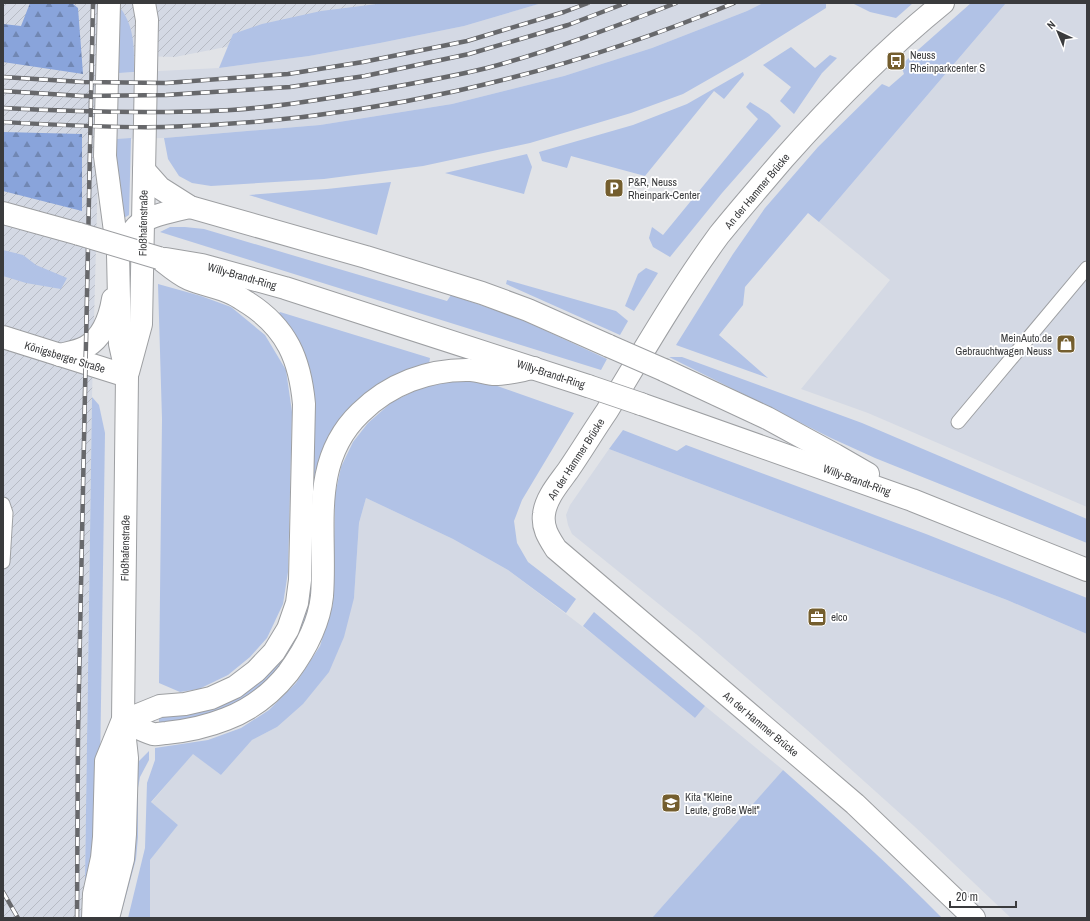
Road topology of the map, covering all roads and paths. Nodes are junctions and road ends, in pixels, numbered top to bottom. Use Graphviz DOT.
graph roads {
  1 [pos="109,3"];
  2 [pos="128,3"];
  3 [pos="144,3"];
  4 [pos="942,3"];
  5 [pos="147,68"];
  6 [pos="144,170"];
  7 [pos="190,207"];
  8 [pos="3,213"];
  9 [pos="143,221"];
  10 [pos="118,254"];
  11 [pos="159,258"];
  12 [pos="1087,268"];
  13 [pos="118,277"];
  14 [pos="3,337"];
  15 [pos="60,355"];
  16 [pos="534,368"];
  17 [pos="126,376"];
  18 [pos="958,422"];
  19 [pos="912,500"];
  20 [pos="3,504"];
  21 [pos="3,562"];
  22 [pos="1087,570"];
  23 [pos="123,721"];
  24 [pos="93,918"];
  25 [pos="108,918"];
  26 [pos="974,918"];
  1 -- 10 [label="main road, Floßhafenstraße"];
  2 -- 5 [label="main road, Floßhafenstraße"];
  3 -- 5 [label="main road, Floßhafenstraße"];
  4 -- 26 [label="main road, An der Hammer Brücke"];
  5 -- 6 [label="main road, Floßhafenstraße"];
  6 -- 7 [label="main road"];
  6 -- 9 [label="main road, Floßhafenstraße"];
  7 -- 9 [label="main road"];
  7 -- 19 [label="main road, bridge"];
  8 -- 11 [label="main road, Willy-Brandt-Ring, bridge"];
  9 -- 10 [label="main road"];
  9 -- 17 [label="main road, Floßhafenstraße"];
  10 -- 13 [label="main road, Floßhafenstraße"];
  11 -- 16 [label="main road, Willy-Brandt-Ring"];
  11 -- 23 [label="main road"];
  12 -- 18 [label="lane"];
  13 -- 15 [label="main road, Floßhafenstraße"];
  13 -- 17 [label="main road, Floßhafenstraße"];
  14 -- 15 [label="main road, Königsberger Straße"];
  15 -- 17 [label="main road, Königsberger Straße"];
  16 -- 19 [label="main road, Willy-Brandt-Ring, bridge"];
  16 -- 23 [label="main road"];
  17 -- 23 [label="main road, Floßhafenstraße"];
  19 -- 22 [label="main road, Willy-Brandt-Ring"];
  20 -- 21 [label="lane"];
  23 -- 24 [label="main road, Floßhafenstraße"];
  23 -- 25 [label="main road, Floßhafenstraße"];
}
